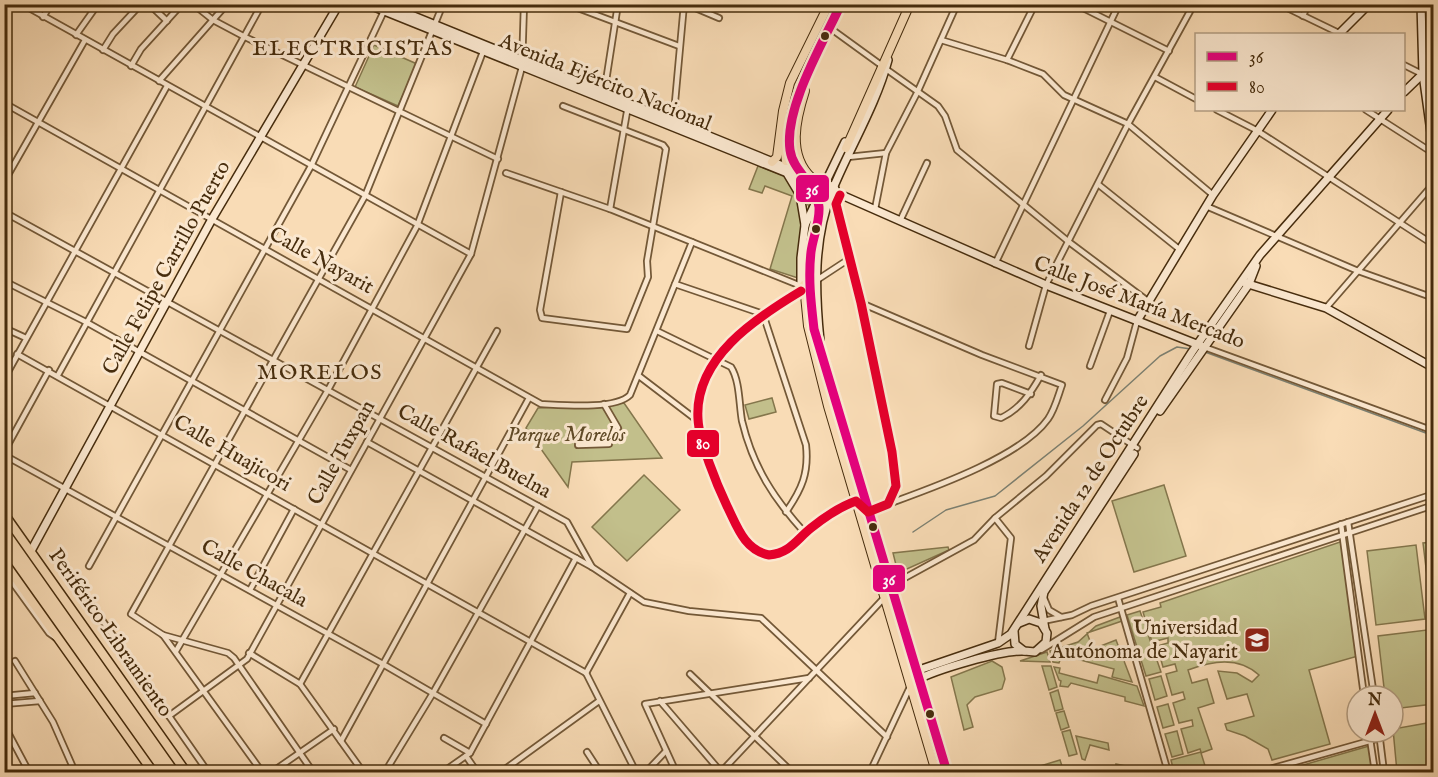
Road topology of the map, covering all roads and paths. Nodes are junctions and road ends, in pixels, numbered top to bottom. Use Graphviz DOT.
graph roads {
  1 [pos="22,4"];
  2 [pos="51,4"];
  3 [pos="98,4"];
  4 [pos="141,4"];
  5 [pos="149,4"];
  6 [pos="182,4"];
  7 [pos="193,4"];
  8 [pos="227,4"];
  9 [pos="262,4"];
  10 [pos="339,4"];
  11 [pos="367,4"];
  12 [pos="443,4"];
  13 [pos="524,4"];
  14 [pos="567,4"];
  15 [pos="618,4"];
  16 [pos="685,4"];
  17 [pos="829,4"];
  18 [pos="841,4"];
  19 [pos="910,4"];
  20 [pos="957,4"];
  21 [pos="1035,4"];
  22 [pos="1075,4"];
  23 [pos="1119,4"];
  24 [pos="1194,4"];
  25 [pos="1279,4"];
  26 [pos="1308,4"];
  27 [pos="1370,4"];
  28 [pos="1421,4"];
  29 [pos="385,7"];
  30 [pos="1302,15"];
  31 [pos="43,17"];
  32 [pos="719,18"];
  33 [pos="167,21"];
  34 [pos="213,21"];
  35 [pos="1110,21"];
  36 [pos="614,22"];
  37 [pos="432,27"];
  38 [pos="830,28"];
  39 [pos="1338,33"];
  40 [pos="1341,33"];
  41 [pos="76,35"];
  42 [pos="245,37"];
  43 [pos="85,40"];
  44 [pos="941,40"];
  45 [pos="679,45"];
  46 [pos="484,49"];
  47 [pos="103,50"];
  48 [pos="890,51"];
  49 [pos="1169,51"];
  50 [pos="818,56"];
  51 [pos="1007,60"];
  52 [pos="522,63"];
  53 [pos="1434,63"];
  54 [pos="302,65"];
  55 [pos="1405,65"];
  56 [pos="131,66"];
  57 [pos="883,67"];
  58 [pos="798,69"];
  59 [pos="1423,74"];
  60 [pos="1155,77"];
  61 [pos="1434,80"];
  62 [pos="159,81"];
  63 [pos="167,86"];
  64 [pos="349,88"];
  65 [pos="1405,91"];
  66 [pos="917,93"];
  67 [pos="604,97"];
  68 [pos="1072,98"];
  69 [pos="1195,98"];
  70 [pos="4,103"];
  71 [pos="563,106"];
  72 [pos="628,106"];
  73 [pos="207,107"];
  74 [pos="1219,111"];
  75 [pos="1271,111"];
  76 [pos="1368,111"];
  77 [pos="1387,111"];
  78 [pos="399,113"];
  79 [pos="1380,119"];
  80 [pos="39,122"];
  81 [pos="1128,124"];
  82 [pos="673,125"];
  83 [pos="622,130"];
  84 [pos="1256,130"];
  85 [pos="259,136"];
  86 [pos="451,137"];
  87 [pos="846,148"];
  88 [pos="886,153"];
  89 [pos="1433,153"];
  90 [pos="848,157"];
  91 [pos="498,159"];
  92 [pos="772,162"];
  93 [pos="927,163"];
  94 [pos="311,166"];
  95 [pos="122,168"];
  96 [pos="506,173"];
  97 [pos="786,173"];
  98 [pos="812,178"];
  99 [pos="1329,178"];
  100 [pos="4,182"];
  101 [pos="1434,183"];
  102 [pos="1099,185"];
  103 [pos="159,190"];
  104 [pos="832,190"];
  105 [pos="561,192"];
  106 [pos="1213,195"];
  107 [pos="365,196"];
  108 [pos="1023,206"];
  109 [pos="1206,206"];
  110 [pos="610,209"];
  111 [pos="875,209"];
  112 [pos="4,212"];
  113 [pos="212,219"];
  114 [pos="900,221"];
  115 [pos="1399,223"];
  116 [pos="812,225"];
  117 [pos="417,226"];
  118 [pos="653,227"];
  119 [pos="1276,236"];
  120 [pos="692,242"];
  121 [pos="1068,242"];
  122 [pos="1434,245"];
  123 [pos="266,249"];
  124 [pos="1179,249"];
  125 [pos="75,251"];
  126 [pos="471,254"];
  127 [pos="849,259"];
  128 [pos="995,264"];
  129 [pos="1358,271"];
  130 [pos="113,272"];
  131 [pos="319,278"];
  132 [pos="4,281"];
  133 [pos="814,282"];
  134 [pos="1245,283"];
  135 [pos="675,284"];
  136 [pos="1046,285"];
  137 [pos="801,288"];
  138 [pos="1434,298"];
  139 [pos="167,301"];
  140 [pos="47,302"];
  141 [pos="1150,302"];
  142 [pos="861,303"];
  143 [pos="371,308"];
  144 [pos="1326,308"];
  145 [pos="1110,311"];
  146 [pos="762,314"];
  147 [pos="1137,321"];
  148 [pos="86,322"];
  149 [pos="4,328"];
  150 [pos="220,331"];
  151 [pos="497,331"];
  152 [pos="657,332"];
  153 [pos="26,338"];
  154 [pos="425,338"];
  155 [pos="1029,346"];
  156 [pos="1198,349"];
  157 [pos="817,351"];
  158 [pos="139,352"];
  159 [pos="17,354"];
  160 [pos="719,359"];
  161 [pos="273,360"];
  162 [pos="478,366"];
  163 [pos="1090,366"];
  164 [pos="1434,368"];
  165 [pos="49,370"];
  166 [pos="58,375"];
  167 [pos="639,375"];
  168 [pos="1041,375"];
  169 [pos="5,376"];
  170 [pos="192,380"];
  171 [pos="328,390"];
  172 [pos="1031,394"];
  173 [pos="529,398"];
  174 [pos="1105,400"];
  175 [pos="110,404"];
  176 [pos="604,404"];
  177 [pos="245,410"];
  178 [pos="380,418"];
  179 [pos="698,421"];
  180 [pos="618,428"];
  181 [pos="1434,431"];
  182 [pos="163,434"];
  183 [pos="297,441"];
  184 [pos="367,442"];
  185 [pos="609,444"];
  186 [pos="578,445"];
  187 [pos="1136,446"];
  188 [pos="432,447"];
  189 [pos="4,454"];
  190 [pos="215,463"];
  191 [pos="351,470"];
  192 [pos="419,471"];
  193 [pos="485,477"];
  194 [pos="65,489"];
  195 [pos="268,494"];
  196 [pos="1434,494"];
  197 [pos="472,500"];
  198 [pos="856,501"];
  199 [pos="888,504"];
  200 [pos="1403,504"];
  201 [pos="1434,505"];
  202 [pos="538,506"];
  203 [pos="294,509"];
  204 [pos="786,512"];
  205 [pos="868,512"];
  206 [pos="4,514"];
  207 [pos="1406,514"];
  208 [pos="117,516"];
  209 [pos="995,518"];
  210 [pos="1348,522"];
  211 [pos="321,524"];
  212 [pos="1341,524"];
  213 [pos="525,530"];
  214 [pos="1350,532"];
  215 [pos="806,533"];
  216 [pos="1342,534"];
  217 [pos="170,545"];
  218 [pos="31,551"];
  219 [pos="373,553"];
  220 [pos="576,558"];
  221 [pos="4,562"];
  222 [pos="1224,563"];
  223 [pos="89,566"];
  224 [pos="592,567"];
  225 [pos="4,571"];
  226 [pos="1227,573"];
  227 [pos="222,574"];
  228 [pos="426,583"];
  229 [pos="1160,584"];
  230 [pos="890,586"];
  231 [pos="250,590"];
  232 [pos="1044,592"];
  233 [pos="630,593"];
  234 [pos="84,594"];
  235 [pos="1163,594"];
  236 [pos="885,597"];
  237 [pos="1118,598"];
  238 [pos="276,605"];
  239 [pos="1121,608"];
  240 [pos="479,613"];
  241 [pos="1064,617"];
  242 [pos="1045,625"];
  243 [pos="1355,625"];
  244 [pos="1017,626"];
  245 [pos="1363,626"];
  246 [pos="328,634"];
  247 [pos="163,635"];
  248 [pos="58,639"];
  249 [pos="184,640"];
  250 [pos="531,642"];
  251 [pos="998,643"];
  252 [pos="176,651"];
  253 [pos="1024,651"];
  254 [pos="1035,652"];
  255 [pos="249,653"];
  256 [pos="15,661"];
  257 [pos="381,663"];
  258 [pos="240,664"];
  259 [pos="818,670"];
  260 [pos="586,673"];
  261 [pos="690,674"];
  262 [pos="917,675"];
  263 [pos="809,678"];
  264 [pos="300,684"];
  265 [pos="911,684"];
  266 [pos="1362,684"];
  267 [pos="1372,684"];
  268 [pos="204,691"];
  269 [pos="708,692"];
  270 [pos="35,693"];
  271 [pos="433,693"];
  272 [pos="4,696"];
  273 [pos="40,700"];
  274 [pos="599,701"];
  275 [pos="660,701"];
  276 [pos="4,704"];
  277 [pos="169,716"];
  278 [pos="486,724"];
  279 [pos="4,725"];
  280 [pos="334,729"];
  281 [pos="887,737"];
  282 [pos="444,738"];
  283 [pos="754,738"];
  284 [pos="341,741"];
  285 [pos="1360,744"];
  286 [pos="1371,744"];
  287 [pos="1380,744"];
  288 [pos="666,751"];
  289 [pos="299,752"];
  290 [pos="587,752"];
  291 [pos="468,755"];
  292 [pos="29,772"];
  293 [pos="75,772"];
  294 [pos="153,772"];
  295 [pos="186,772"];
  296 [pos="208,772"];
  297 [pos="262,772"];
  298 [pos="272,772"];
  299 [pos="313,772"];
  300 [pos="363,772"];
  301 [pos="385,772"];
  302 [pos="443,772"];
  303 [pos="477,772"];
  304 [pos="501,772"];
  305 [pos="600,772"];
  306 [pos="636,772"];
  307 [pos="646,772"];
  308 [pos="676,772"];
  309 [pos="721,772"];
  310 [pos="792,772"];
  311 [pos="870,772"];
  312 [pos="936,772"];
  313 [pos="947,772"];
  314 [pos="1168,772"];
  315 [pos="1259,772"];
  316 [pos="1375,772"];
  317 [pos="1384,772"];
  1 -- 31 [label="street"];
  2 -- 31 [label="street"];
  3 -- 41 [label="street"];
  4 -- 47 [label="street"];
  5 -- 33 [label="street"];
  6 -- 33 [label="street"];
  7 -- 34 [label="street"];
  8 -- 34 [label="street"];
  9 -- 42 [label="street"];
  10 -- 54 [label="main road, Calle Felipe Carrillo Puerto"];
  11 -- 29 [label="main road, Avenida Ejército Nacional"];
  12 -- 37 [label="street"];
  13 -- 52 [label="street, Calle Tuxpan"];
  14 -- 36 [label="street"];
  15 -- 36 [label="street"];
  16 -- 32 [label="street"];
  16 -- 45 [label="street"];
  17 -- 58 [label="main road"];
  18 -- 38 [label="main road"];
  19 -- 48 [label="main road"];
  20 -- 44 [label="street"];
  21 -- 51 [label="street"];
  22 -- 35 [label="street"];
  23 -- 35 [label="street"];
  24 -- 49 [label="street"];
  25 -- 30 [label="street"];
  26 -- 30 [label="street"];
  27 -- 40 [label="main road"];
  28 -- 59 [label="main road"];
  29 -- 37 [label="main road, Avenida Ejército Nacional"];
  29 -- 64 [label="street"];
  30 -- 39 [label="street"];
  31 -- 41 [label="street"];
  33 -- 56 [label="street"];
  34 -- 42 [label="street"];
  34 -- 62 [label="street"];
  35 -- 49 [label="street"];
  35 -- 68 [label="street"];
  36 -- 45 [label="street"];
  36 -- 67 [label="street"];
  37 -- 46 [label="main road, Avenida Ejército Nacional"];
  37 -- 78 [label="street"];
  38 -- 50 [label="main road"];
  38 -- 57 [label="street"];
  41 -- 43 [label="street"];
  42 -- 54 [label="street"];
  42 -- 73 [label="street"];
  43 -- 47 [label="street"];
  43 -- 80 [label="street"];
  44 -- 51 [label="street"];
  44 -- 66 [label="street"];
  45 -- 82 [label="street"];
  46 -- 52 [label="main road, Avenida Ejército Nacional"];
  46 -- 86 [label="street"];
  47 -- 56 [label="street"];
  48 -- 57 [label="main road"];
  48 -- 87 [label="main road"];
  49 -- 60 [label="street"];
  50 -- 58 [label="main road"];
  50 -- 98 [label="main road"];
  51 -- 68 [label="street"];
  52 -- 67 [label="main road, Avenida Ejército Nacional"];
  52 -- 91 [label="street, Calle Tuxpan"];
  53 -- 59 [label="main road"];
  54 -- 64 [label="street"];
  54 -- 85 [label="main road, Calle Felipe Carrillo Puerto"];
  55 -- 59 [label="street"];
  56 -- 62 [label="street"];
  57 -- 66 [label="street"];
  57 -- 90 [label="main road"];
  57 -- 104 [label="main road"];
  58 -- 92 [label="main road"];
  59 -- 61 [label="street"];
  59 -- 65 [label="main road"];
  59 -- 89 [label="main road"];
  60 -- 69 [label="street"];
  60 -- 81 [label="street"];
  62 -- 63 [label="street"];
  63 -- 73 [label="street"];
  63 -- 95 [label="street"];
  64 -- 78 [label="street"];
  64 -- 94 [label="street"];
  66 -- 88 [label="street"];
  66 -- 108 [label="street"];
  67 -- 72 [label="main road, Avenida Ejército Nacional"];
  68 -- 81 [label="street"];
  68 -- 108 [label="street"];
  70 -- 80 [label="street, Calle Nayarit"];
  71 -- 83 [label="street"];
  72 -- 82 [label="main road, Avenida Ejército Nacional"];
  72 -- 83 [label="street"];
  73 -- 85 [label="street"];
  73 -- 103 [label="street"];
  74 -- 84 [label="street"];
  75 -- 84 [label="main road"];
  76 -- 79 [label="street"];
  77 -- 79 [label="main road, Avenida 12 de Octubre"];
  78 -- 86 [label="street"];
  78 -- 107 [label="street"];
  79 -- 89 [label="street"];
  79 -- 99 [label="main road, Avenida 12 de Octubre"];
  80 -- 95 [label="street, Calle Nayarit"];
  80 -- 100 [label="street"];
  81 -- 102 [label="street"];
  81 -- 106 [label="street"];
  82 -- 92 [label="main road, Avenida Ejército Nacional"];
  82 -- 97 [label="main road, Avenida Ejército Nacional"];
  83 -- 110 [label="street"];
  83 -- 118 [label="street"];
  84 -- 99 [label="street"];
  84 -- 106 [label="main road"];
  85 -- 94 [label="street"];
  85 -- 113 [label="main road, Calle Felipe Carrillo Puerto"];
  86 -- 91 [label="street"];
  86 -- 117 [label="street"];
  88 -- 90 [label="street"];
  88 -- 111 [label="street"];
  90 -- 104 [label="main road"];
  91 -- 126 [label="street, Calle Tuxpan"];
  92 -- 98 [label="main road, Avenida Ejército Nacional"];
  93 -- 114 [label="street"];
  94 -- 107 [label="street"];
  94 -- 123 [label="street"];
  95 -- 103 [label="street, Calle Nayarit"];
  95 -- 125 [label="street"];
  96 -- 105 [label="street"];
  97 -- 104 [label="main road, Avenida Ejército Nacional"];
  97 -- 116 [label="main road"];
  98 -- 104 [label="main road, Avenida Ejército Nacional"];
  99 -- 115 [label="street"];
  99 -- 119 [label="main road, Avenida 12 de Octubre"];
  101 -- 115 [label="street"];
  102 -- 121 [label="street"];
  102 -- 124 [label="street"];
  103 -- 113 [label="street, Calle Nayarit"];
  103 -- 130 [label="street"];
  104 -- 111 [label="main road, Calle José María Mercado"];
  104 -- 116 [label="main road"];
  104 -- 127 [label="street"];
  104 -- 133 [label="main road"];
  105 -- 110 [label="street"];
  105 -- 118 [label="street"];
  106 -- 109 [label="main road"];
  107 -- 117 [label="street"];
  107 -- 131 [label="street"];
  108 -- 121 [label="street"];
  108 -- 128 [label="street"];
  109 -- 119 [label="street"];
  109 -- 124 [label="main road"];
  110 -- 118 [label="street"];
  111 -- 114 [label="main road, Calle José María Mercado"];
  112 -- 125 [label="street, Calle Rafael Buelna"];
  113 -- 123 [label="street, Calle Nayarit"];
  113 -- 139 [label="main road, Calle Felipe Carrillo Puerto"];
  114 -- 128 [label="main road, Calle José María Mercado"];
  115 -- 122 [label="street"];
  115 -- 129 [label="street"];
  116 -- 137 [label="main road"];
  116 -- 157 [label="main road"];
  117 -- 126 [label="street"];
  117 -- 143 [label="street"];
  118 -- 120 [label="street"];
  119 -- 129 [label="street"];
  119 -- 134 [label="main road, Avenida 12 de Octubre"];
  120 -- 135 [label="street"];
  120 -- 137 [label="street"];
  121 -- 136 [label="street"];
  121 -- 141 [label="street"];
  123 -- 131 [label="street, Calle Nayarit"];
  123 -- 150 [label="street"];
  124 -- 141 [label="main road"];
  125 -- 130 [label="street, Calle Rafael Buelna"];
  125 -- 140 [label="street"];
  126 -- 154 [label="street, Calle Tuxpan"];
  127 -- 133 [label="street"];
  127 -- 142 [label="street"];
  128 -- 136 [label="main road, Calle José María Mercado"];
  129 -- 138 [label="street"];
  129 -- 144 [label="street"];
  130 -- 139 [label="street, Calle Rafael Buelna"];
  130 -- 148 [label="street"];
  131 -- 143 [label="street, Calle Nayarit"];
  131 -- 161 [label="street"];
  132 -- 140 [label="street"];
  133 -- 157 [label="main road"];
  134 -- 144 [label="main road"];
  134 -- 156 [label="main road, Avenida 12 de Octubre"];
  135 -- 146 [label="street"];
  135 -- 152 [label="street"];
  136 -- 145 [label="main road, Calle José María Mercado"];
  136 -- 155 [label="street"];
  137 -- 146 [label="street"];
  137 -- 157 [label="main road"];
  139 -- 150 [label="street, Calle Rafael Buelna"];
  139 -- 158 [label="main road, Calle Felipe Carrillo Puerto"];
  140 -- 148 [label="street"];
  140 -- 153 [label="street"];
  141 -- 147 [label="main road"];
  142 -- 168 [label="street"];
  142 -- 199 [label="street"];
  143 -- 154 [label="street, Calle Nayarit"];
  143 -- 171 [label="street"];
  144 -- 164 [label="main road"];
  145 -- 147 [label="main road, Calle José María Mercado"];
  145 -- 163 [label="street"];
  146 -- 160 [label="street"];
  146 -- 204 [label="street"];
  147 -- 156 [label="main road, Calle José María Mercado"];
  147 -- 174 [label="street"];
  148 -- 158 [label="street"];
  148 -- 166 [label="street"];
  149 -- 153 [label="street"];
  150 -- 161 [label="street, Calle Rafael Buelna"];
  150 -- 170 [label="street"];
  151 -- 162 [label="street"];
  152 -- 160 [label="street"];
  152 -- 167 [label="street"];
  153 -- 159 [label="street"];
  154 -- 162 [label="street, Calle Nayarit"];
  154 -- 178 [label="street, Calle Tuxpan"];
  156 -- 181 [label="street, Calle José María Mercado"];
  156 -- 187 [label="main road, Avenida 12 de Octubre"];
  157 -- 198 [label="main road"];
  157 -- 205 [label="main road"];
  158 -- 170 [label="street"];
  158 -- 175 [label="main road, Calle Felipe Carrillo Puerto"];
  159 -- 165 [label="street, Calle Huajicori"];
  159 -- 169 [label="street"];
  160 -- 179 [label="street"];
  160 -- 204 [label="street"];
  161 -- 171 [label="street, Calle Rafael Buelna"];
  161 -- 177 [label="street"];
  162 -- 173 [label="street, Calle Nayarit"];
  162 -- 188 [label="street"];
  165 -- 166 [label="street, Calle Huajicori"];
  165 -- 189 [label="street"];
  166 -- 175 [label="street, Calle Huajicori"];
  167 -- 176 [label="street, Calle Nayarit"];
  167 -- 179 [label="street"];
  168 -- 172 [label="street"];
  168 -- 199 [label="street"];
  170 -- 177 [label="street"];
  170 -- 182 [label="street"];
  171 -- 178 [label="street, Calle Rafael Buelna"];
  171 -- 183 [label="street"];
  172 -- 172 [label="street"];
  173 -- 176 [label="street, Calle Nayarit"];
  173 -- 193 [label="street"];
  175 -- 182 [label="street, Calle Huajicori"];
  175 -- 194 [label="main road, Calle Felipe Carrillo Puerto"];
  176 -- 180 [label="street"];
  177 -- 183 [label="street"];
  177 -- 190 [label="street"];
  178 -- 184 [label="street, Calle Tuxpan"];
  178 -- 188 [label="street, Calle Rafael Buelna"];
  179 -- 215 [label="street"];
  182 -- 190 [label="street, Calle Huajicori"];
  182 -- 208 [label="street"];
  183 -- 191 [label="street"];
  183 -- 195 [label="street"];
  184 -- 191 [label="street, Calle Tuxpan"];
  184 -- 192 [label="street"];
  185 -- 186 [label="street"];
  187 -- 209 [label="street"];
  187 -- 232 [label="main road, Avenida 12 de Octubre"];
  187 -- 244 [label="main road, Avenida 12 de Octubre"];
  188 -- 192 [label="street"];
  188 -- 193 [label="street, Calle Rafael Buelna"];
  189 -- 194 [label="street, Calle Chacala"];
  190 -- 195 [label="street, Calle Huajicori"];
  190 -- 217 [label="street"];
  191 -- 211 [label="street, Calle Tuxpan"];
  192 -- 197 [label="street"];
  192 -- 219 [label="street"];
  193 -- 197 [label="street"];
  193 -- 202 [label="street, Calle Rafael Buelna"];
  194 -- 208 [label="street, Calle Chacala"];
  194 -- 218 [label="main road, Calle Felipe Carrillo Puerto"];
  195 -- 203 [label="street, Calle Huajicori"];
  195 -- 227 [label="street"];
  196 -- 200 [label="street"];
  197 -- 213 [label="street"];
  197 -- 228 [label="street"];
  198 -- 205 [label="street"];
  198 -- 215 [label="street"];
  198 -- 236 [label="main road"];
  199 -- 205 [label="street"];
  200 -- 207 [label="street"];
  200 -- 210 [label="street"];
  201 -- 207 [label="street"];
  202 -- 213 [label="street"];
  202 -- 224 [label="street, Calle Rafael Buelna"];
  203 -- 211 [label="street, Calle Huajicori"];
  203 -- 231 [label="street"];
  204 -- 215 [label="street"];
  205 -- 230 [label="main road"];
  206 -- 218 [label="highway, Periférico Libramiento"];
  207 -- 214 [label="street"];
  208 -- 217 [label="street, Calle Chacala"];
  208 -- 223 [label="street"];
  209 -- 230 [label="street"];
  209 -- 251 [label="street"];
  210 -- 212 [label="street"];
  210 -- 214 [label="street"];
  211 -- 219 [label="street, Calle Huajicori"];
  211 -- 238 [label="street, Calle Tuxpan"];
  212 -- 216 [label="street"];
  212 -- 222 [label="street"];
  213 -- 220 [label="street"];
  213 -- 240 [label="street"];
  214 -- 216 [label="street"];
  214 -- 245 [label="street"];
  216 -- 226 [label="street"];
  216 -- 243 [label="street"];
  217 -- 227 [label="street, Calle Chacala"];
  217 -- 247 [label="street"];
  218 -- 295 [label="highway, Periférico Libramiento"];
  219 -- 228 [label="street, Calle Huajicori"];
  219 -- 246 [label="street"];
  220 -- 224 [label="street"];
  220 -- 250 [label="street"];
  221 -- 248 [label="highway"];
  222 -- 226 [label="street"];
  222 -- 229 [label="street"];
  224 -- 233 [label="street"];
  225 -- 248 [label="street"];
  226 -- 235 [label="street"];
  227 -- 231 [label="street, Calle Chacala"];
  227 -- 249 [label="street"];
  228 -- 240 [label="street, Calle Huajicori"];
  228 -- 257 [label="street"];
  229 -- 235 [label="street"];
  229 -- 237 [label="street"];
  230 -- 262 [label="main road"];
  231 -- 238 [label="street, Calle Chacala"];
  232 -- 241 [label="street"];
  232 -- 242 [label="main road, Avenida 12 de Octubre"];
  233 -- 259 [label="street"];
  233 -- 260 [label="street"];
  234 -- 277 [label="street"];
  235 -- 239 [label="street"];
  236 -- 259 [label="street"];
  236 -- 265 [label="main road"];
  237 -- 239 [label="street"];
  237 -- 241 [label="street"];
  238 -- 246 [label="street, Calle Chacala"];
  238 -- 255 [label="street, Calle Tuxpan"];
  239 -- 254 [label="street"];
  239 -- 314 [label="street"];
  240 -- 250 [label="street, Calle Huajicori"];
  240 -- 271 [label="street"];
  241 -- 242 [label="street"];
  242 -- 244 [label="main road, Avenida 12 de Octubre"];
  242 -- 254 [label="main road, Avenida 12 de Octubre"];
  243 -- 245 [label="street"];
  243 -- 266 [label="street"];
  244 -- 251 [label="main road, Avenida 12 de Octubre"];
  244 -- 253 [label="main road"];
  245 -- 267 [label="street"];
  246 -- 257 [label="street, Calle Chacala"];
  246 -- 264 [label="street"];
  247 -- 249 [label="street"];
  247 -- 252 [label="street"];
  248 -- 294 [label="highway"];
  249 -- 252 [label="street"];
  249 -- 258 [label="street"];
  250 -- 260 [label="street, Calle Huajicori"];
  250 -- 278 [label="street"];
  251 -- 262 [label="main road, Avenida 12 de Octubre"];
  252 -- 268 [label="street"];
  253 -- 254 [label="main road, Avenida 12 de Octubre"];
  253 -- 262 [label="main road, Avenida 12 de Octubre"];
  255 -- 258 [label="street, Calle Tuxpan"];
  255 -- 264 [label="street"];
  256 -- 270 [label="street"];
  257 -- 271 [label="street, Calle Chacala"];
  257 -- 284 [label="street"];
  258 -- 268 [label="street, Calle Tuxpan"];
  258 -- 289 [label="street"];
  259 -- 263 [label="street"];
  259 -- 281 [label="street"];
  260 -- 274 [label="street"];
  261 -- 269 [label="street"];
  262 -- 265 [label="main road, Avenida 12 de Octubre"];
  262 -- 313 [label="main road"];
  263 -- 269 [label="street"];
  263 -- 283 [label="street"];
  264 -- 280 [label="street"];
  265 -- 281 [label="street"];
  265 -- 312 [label="main road"];
  268 -- 277 [label="street, Calle Tuxpan"];
  268 -- 297 [label="street"];
  269 -- 275 [label="street"];
  269 -- 283 [label="street"];
  270 -- 272 [label="street"];
  270 -- 273 [label="street"];
  271 -- 278 [label="street, Calle Chacala"];
  271 -- 301 [label="street"];
  273 -- 276 [label="street"];
  273 -- 293 [label="street"];
  274 -- 304 [label="street"];
  274 -- 306 [label="street"];
  275 -- 288 [label="street"];
  275 -- 309 [label="street"];
  277 -- 296 [label="street"];
  278 -- 291 [label="street"];
  279 -- 292 [label="street"];
  280 -- 284 [label="street"];
  280 -- 289 [label="street"];
  281 -- 311 [label="street"];
  282 -- 291 [label="street"];
  283 -- 309 [label="street"];
  283 -- 310 [label="street"];
  284 -- 300 [label="street"];
  285 -- 315 [label="street"];
  286 -- 316 [label="street"];
  287 -- 317 [label="street"];
  288 -- 307 [label="street"];
  288 -- 308 [label="street"];
  289 -- 298 [label="street"];
  289 -- 299 [label="street"];
  290 -- 305 [label="street"];
  291 -- 302 [label="street"];
  291 -- 303 [label="street"];
}
